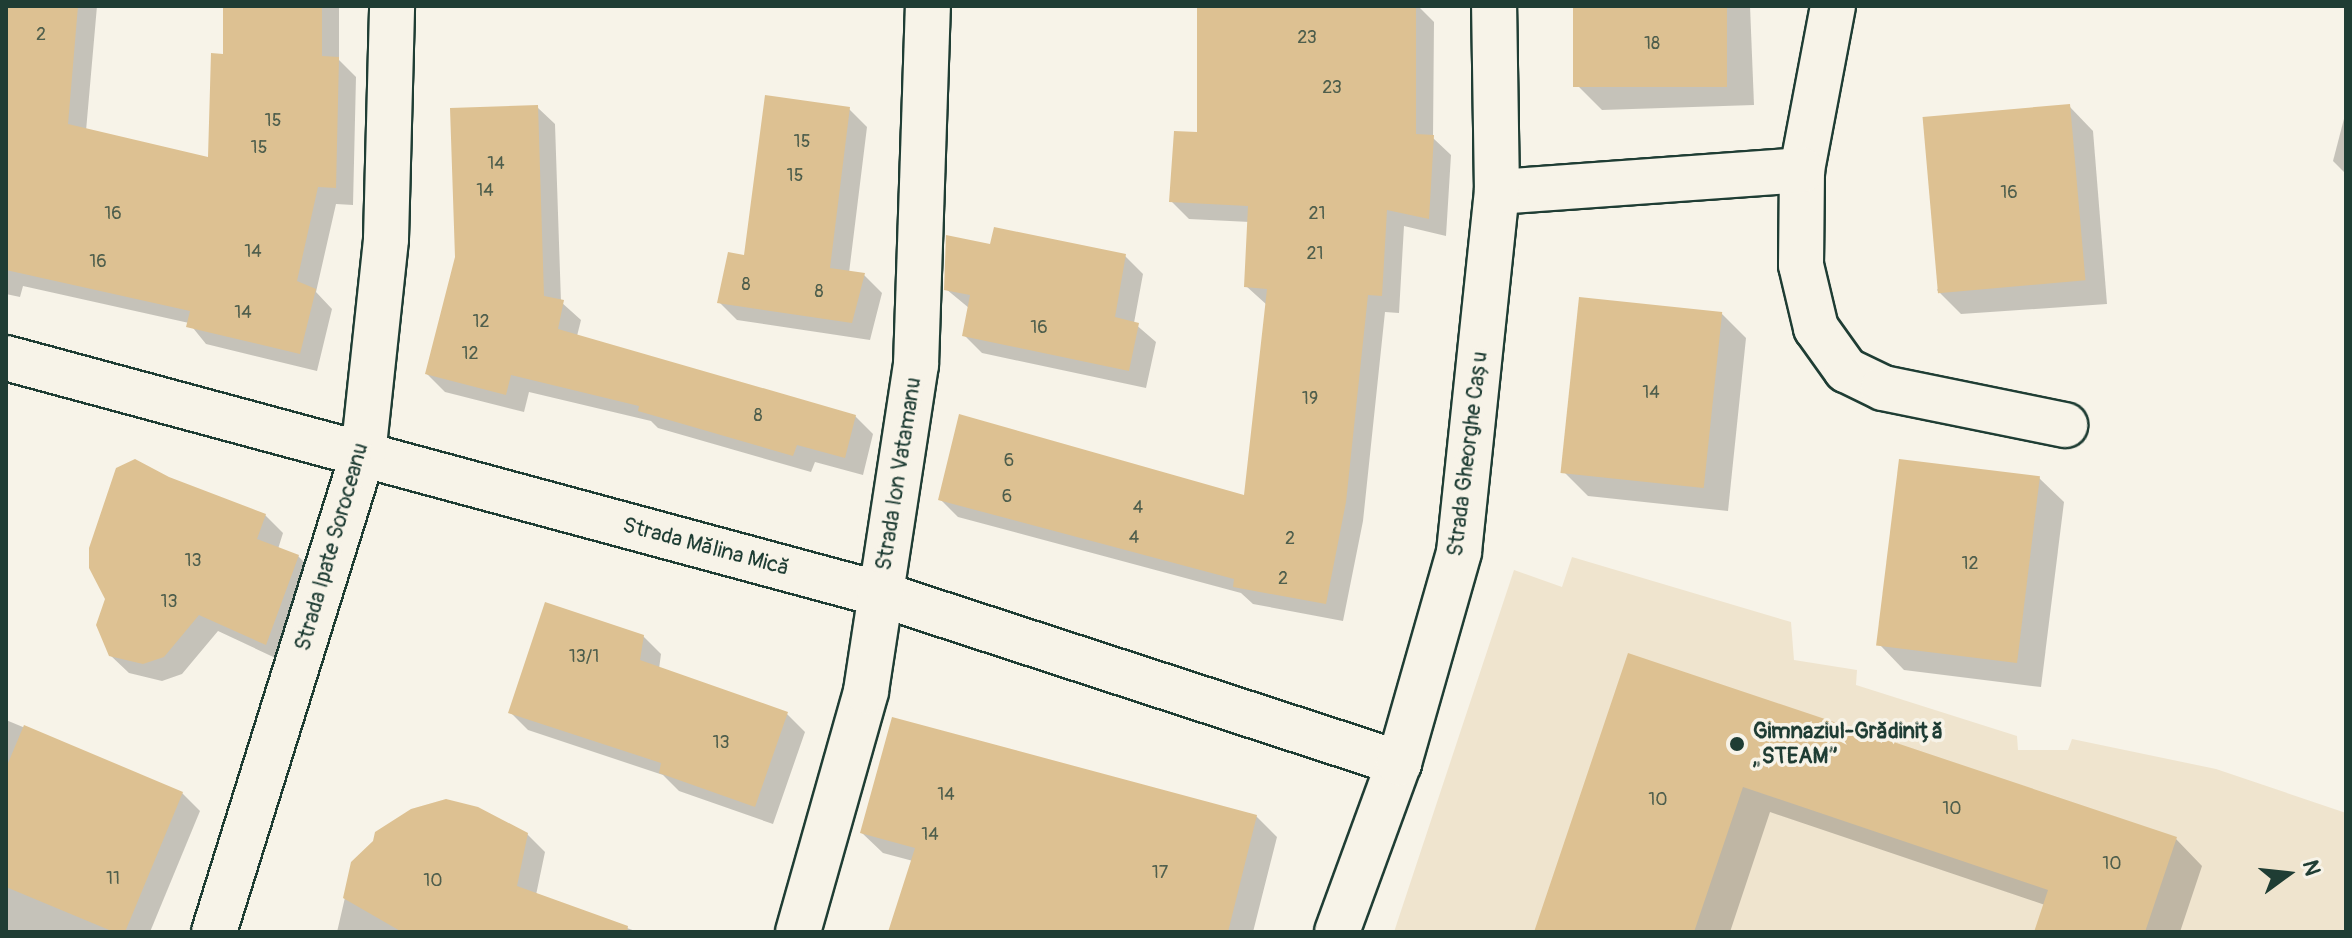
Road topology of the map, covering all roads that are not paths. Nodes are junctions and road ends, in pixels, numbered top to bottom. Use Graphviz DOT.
graph roads {
  1 [pos="392,6"];
  2 [pos="928,6"];
  3 [pos="1494,6"];
  4 [pos="1833,6"];
  5 [pos="1802,170"];
  6 [pos="1497,192"];
  7 [pos="6,358"];
  8 [pos="2065,425"];
  9 [pos="363,455"];
  10 [pos="880,594"];
  11 [pos="1399,763"];
  12 [pos="214,932"];
  13 [pos="798,932"];
  14 [pos="1337,932"];
  1 -- 9 [label="street, Strada Ipate Soroceanu"];
  2 -- 10 [label="street, Strada Ion Vatamanu"];
  3 -- 6 [label="street, Strada Gheorghe Cașu"];
  4 -- 5 [label="street"];
  5 -- 6 [label="street"];
  5 -- 8 [label="street"];
  6 -- 11 [label="street, Strada Gheorghe Cașu"];
  7 -- 9 [label="street, Strada Mălina Mică"];
  9 -- 10 [label="street, Strada Mălina Mică"];
  9 -- 12 [label="street, Strada Ipate Soroceanu"];
  10 -- 11 [label="street, Strada Mălina Mică"];
  10 -- 13 [label="street, Strada Ion Vatamanu"];
  11 -- 14 [label="street, Strada Gheorghe Cașu"];
}
